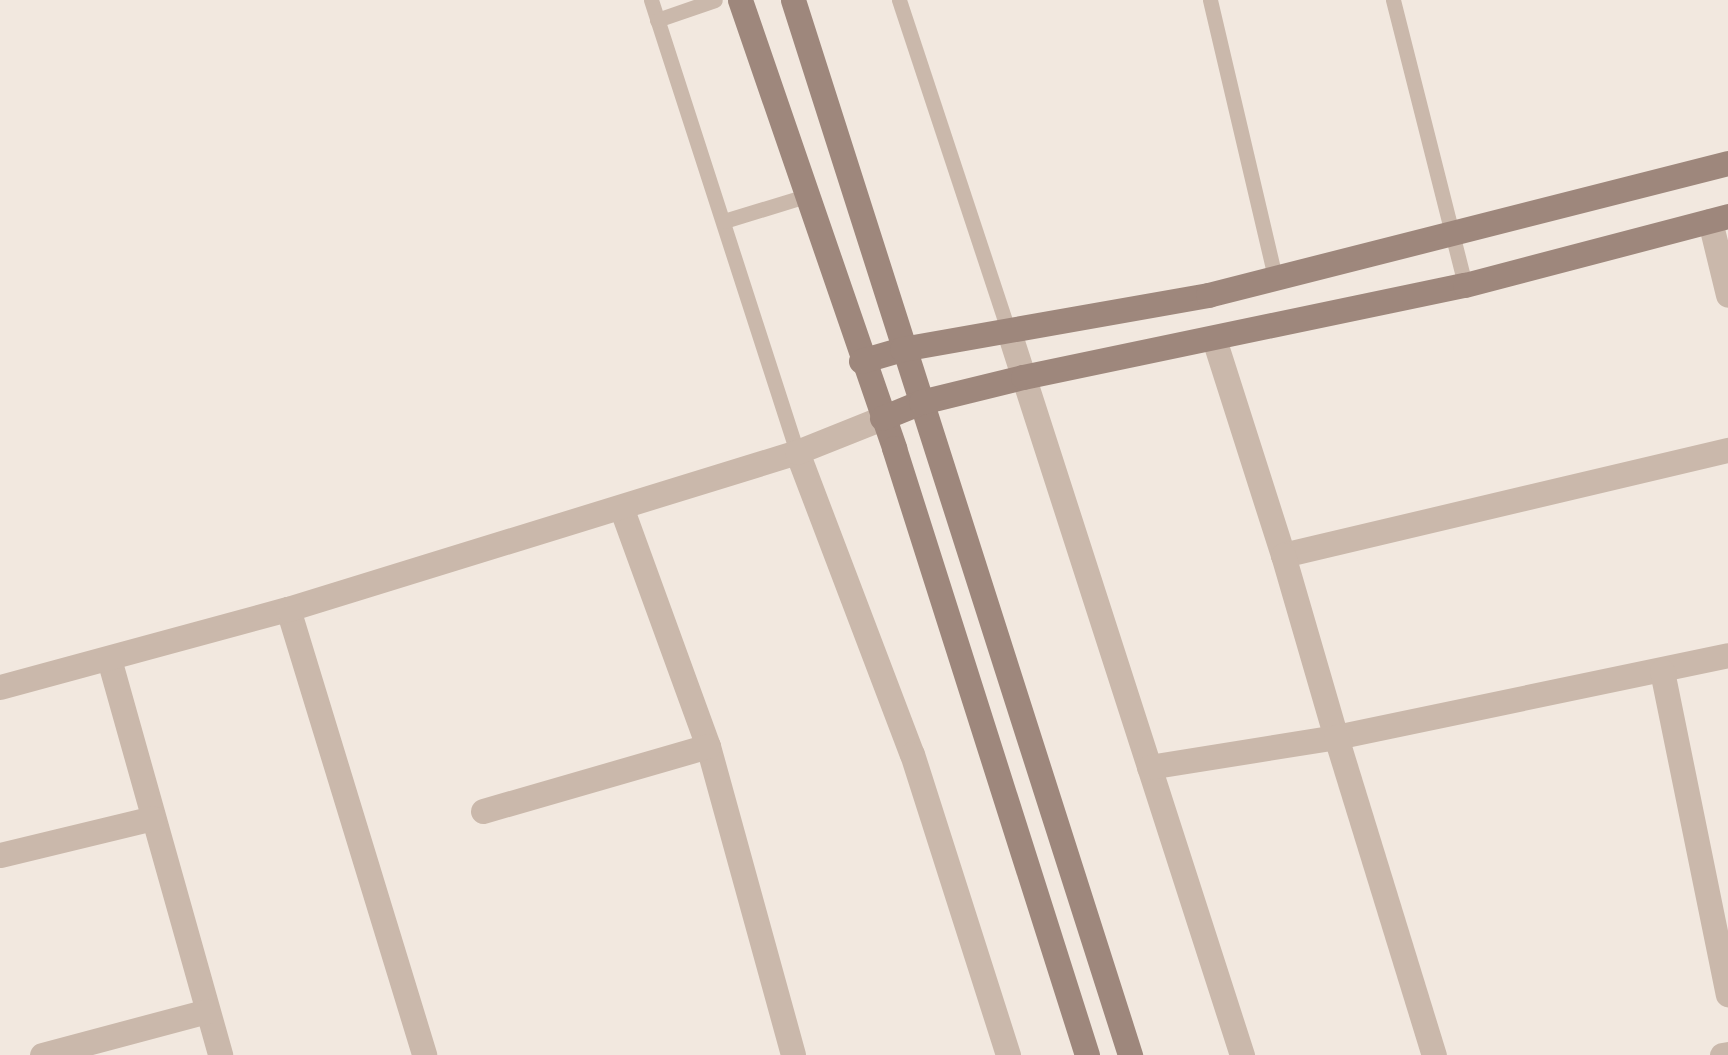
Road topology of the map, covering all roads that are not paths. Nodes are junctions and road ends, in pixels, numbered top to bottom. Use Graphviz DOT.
graph roads {
  1 [pos="651,0"];
  2 [pos="716,0"];
  3 [pos="740,0"];
  4 [pos="793,0"];
  5 [pos="900,0"];
  6 [pos="1210,0"];
  7 [pos="1393,0"];
  8 [pos="658,20"];
  9 [pos="1728,162"];
  10 [pos="806,196"];
  11 [pos="1719,219"];
  12 [pos="724,221"];
  13 [pos="1452,234"];
  14 [pos="1275,278"];
  15 [pos="1465,285"];
  16 [pos="1728,295"];
  17 [pos="1009,332"];
  18 [pos="1214,338"];
  19 [pos="902,349"];
  20 [pos="861,362"];
  21 [pos="1022,377"];
  22 [pos="921,402"];
  23 [pos="882,418"];
  24 [pos="1728,450"];
  25 [pos="797,452"];
  26 [pos="621,507"];
  27 [pos="1283,556"];
  28 [pos="288,609"];
  29 [pos="1728,655"];
  30 [pos="108,659"];
  31 [pos="1662,671"];
  32 [pos="0,686"];
  33 [pos="1336,737"];
  34 [pos="708,746"];
  35 [pos="1149,767"];
  36 [pos="483,811"];
  37 [pos="153,818"];
  38 [pos="0,855"];
  39 [pos="1728,994"];
  40 [pos="207,1011"];
  41 [pos="42,1055"];
  42 [pos="220,1055"];
  43 [pos="424,1055"];
  44 [pos="792,1055"];
  45 [pos="1008,1055"];
  46 [pos="1087,1055"];
  47 [pos="1130,1055"];
  48 [pos="1242,1055"];
  49 [pos="1434,1055"];
  1 -- 8 [label="lane"];
  2 -- 8 [label="lane"];
  3 -- 10 [label="street"];
  4 -- 19 [label="street"];
  5 -- 17 [label="lane"];
  6 -- 14 [label="lane"];
  7 -- 13 [label="lane"];
  8 -- 12 [label="lane"];
  9 -- 13 [label="street"];
  10 -- 12 [label="lane"];
  10 -- 20 [label="street"];
  11 -- 15 [label="street"];
  11 -- 16 [label="street"];
  12 -- 25 [label="lane"];
  13 -- 14 [label="street"];
  13 -- 15 [label="lane"];
  14 -- 17 [label="street"];
  15 -- 18 [label="street"];
  17 -- 19 [label="street"];
  17 -- 21 [label="street"];
  18 -- 21 [label="street"];
  18 -- 27 [label="street"];
  19 -- 20 [label="street"];
  19 -- 22 [label="street"];
  20 -- 23 [label="street"];
  21 -- 22 [label="street"];
  21 -- 35 [label="street"];
  22 -- 23 [label="street"];
  22 -- 47 [label="street"];
  23 -- 25 [label="street"];
  23 -- 46 [label="street"];
  24 -- 27 [label="street"];
  25 -- 26 [label="street"];
  25 -- 45 [label="street"];
  26 -- 28 [label="street"];
  26 -- 34 [label="street"];
  27 -- 33 [label="street"];
  28 -- 30 [label="street"];
  28 -- 43 [label="street"];
  29 -- 31 [label="street"];
  30 -- 32 [label="street"];
  30 -- 37 [label="street"];
  31 -- 33 [label="street"];
  31 -- 39 [label="street"];
  33 -- 35 [label="street"];
  33 -- 49 [label="street"];
  34 -- 36 [label="street"];
  34 -- 44 [label="street"];
  35 -- 48 [label="street"];
  37 -- 38 [label="street"];
  37 -- 40 [label="street"];
  40 -- 41 [label="street"];
  40 -- 42 [label="street"];
}
